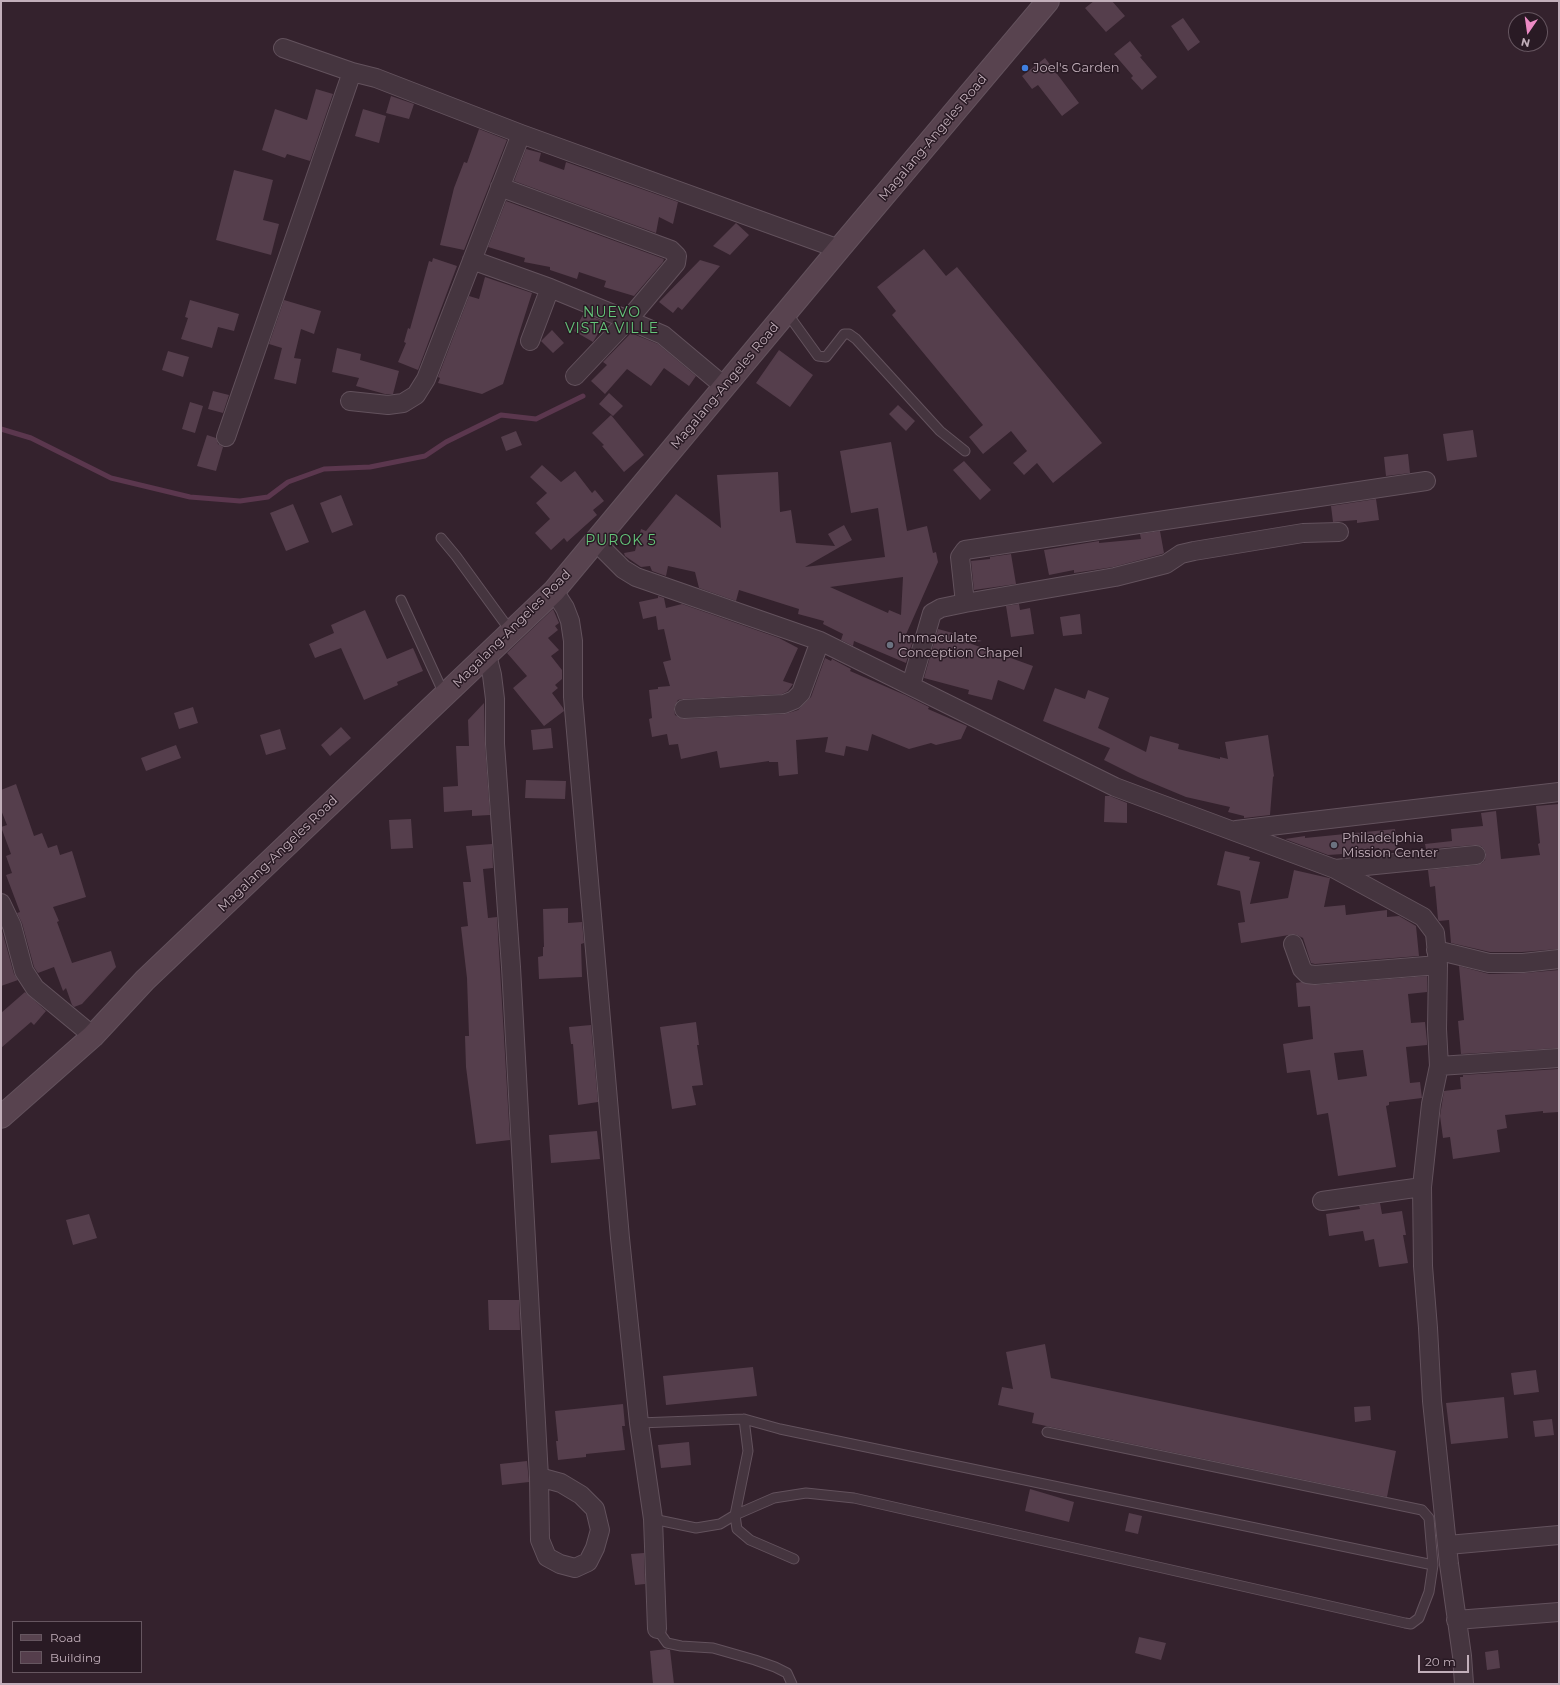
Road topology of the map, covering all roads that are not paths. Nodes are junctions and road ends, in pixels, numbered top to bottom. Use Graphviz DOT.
graph roads {
  1 [pos="1048,1"];
  2 [pos="283,48"];
  3 [pos="352,72"];
  4 [pos="521,134"];
  5 [pos="500,187"];
  6 [pos="839,249"];
  7 [pos="472,260"];
  8 [pos="550,288"];
  9 [pos="787,313"];
  10 [pos="628,320"];
  11 [pos="530,341"];
  12 [pos="575,376"];
  13 [pos="725,387"];
  14 [pos="350,401"];
  15 [pos="226,437"];
  16 [pos="965,451"];
  17 [pos="1426,481"];
  18 [pos="1339,532"];
  19 [pos="441,538"];
  20 [pos="596,542"];
  21 [pos="554,591"];
  22 [pos="401,600"];
  23 [pos="965,603"];
  24 [pos="512,633"];
  25 [pos="820,641"];
  26 [pos="487,655"];
  27 [pos="911,685"];
  28 [pos="445,695"];
  29 [pos="684,709"];
  30 [pos="1559,792"];
  31 [pos="1234,831"];
  32 [pos="1476,855"];
  33 [pos="1335,869"];
  34 [pos="1,903"];
  35 [pos="1293,944"];
  36 [pos="1437,957"];
  37 [pos="1559,959"];
  38 [pos="93,1036"];
  39 [pos="1559,1058"];
  40 [pos="1439,1066"];
  41 [pos="1,1117"];
  42 [pos="1422,1187"];
  43 [pos="1322,1201"];
  44 [pos="744,1419"];
  45 [pos="639,1423"];
  46 [pos="1047,1432"];
  47 [pos="539,1477"];
  48 [pos="735,1515"];
  49 [pos="653,1519"];
  50 [pos="1559,1535"];
  51 [pos="1448,1545"];
  52 [pos="794,1559"];
  53 [pos="1433,1564"];
  54 [pos="1559,1612"];
  55 [pos="1456,1620"];
  56 [pos="657,1629"];
  57 [pos="792,1684"];
  58 [pos="1464,1684"];
  1 -- 6 [label="main road, Magalang-Angeles Road"];
  2 -- 3 [label="street"];
  3 -- 4 [label="street"];
  3 -- 15 [label="street"];
  4 -- 5 [label="street"];
  4 -- 6 [label="street"];
  5 -- 7 [label="street"];
  5 -- 10 [label="street"];
  6 -- 9 [label="main road, Magalang-Angeles Road"];
  7 -- 8 [label="street"];
  7 -- 14 [label="street"];
  8 -- 10 [label="street"];
  8 -- 11 [label="street"];
  9 -- 13 [label="main road, Magalang-Angeles Road"];
  9 -- 16 [label="lane"];
  10 -- 12 [label="street"];
  10 -- 13 [label="street"];
  13 -- 20 [label="main road, Magalang-Angeles Road"];
  17 -- 23 [label="street"];
  18 -- 23 [label="street"];
  19 -- 24 [label="lane"];
  20 -- 21 [label="main road, Magalang-Angeles Road"];
  20 -- 25 [label="street"];
  21 -- 24 [label="main road, Magalang-Angeles Road"];
  21 -- 45 [label="street"];
  22 -- 28 [label="lane"];
  23 -- 27 [label="street"];
  24 -- 26 [label="main road, Magalang-Angeles Road"];
  25 -- 27 [label="street"];
  25 -- 29 [label="street"];
  26 -- 28 [label="main road, Magalang-Angeles Road"];
  26 -- 47 [label="street"];
  27 -- 31 [label="street"];
  28 -- 38 [label="main road, Magalang-Angeles Road"];
  30 -- 31 [label="street"];
  31 -- 33 [label="street"];
  32 -- 33 [label="street"];
  33 -- 36 [label="street"];
  34 -- 38 [label="street"];
  35 -- 36 [label="street"];
  36 -- 37 [label="street"];
  36 -- 40 [label="street"];
  38 -- 41 [label="main road, Magalang-Angeles Road"];
  39 -- 40 [label="street"];
  40 -- 42 [label="street"];
  42 -- 43 [label="street"];
  42 -- 51 [label="street"];
  44 -- 45 [label="lane"];
  44 -- 48 [label="lane"];
  44 -- 53 [label="lane"];
  45 -- 49 [label="street"];
  46 -- 53 [label="lane"];
  47 -- 47 [label="street"];
  48 -- 49 [label="lane"];
  48 -- 52 [label="lane"];
  48 -- 53 [label="lane"];
  49 -- 56 [label="street"];
  50 -- 51 [label="street"];
  51 -- 55 [label="street"];
  54 -- 55 [label="street"];
  55 -- 58 [label="street"];
  56 -- 57 [label="lane"];
}
